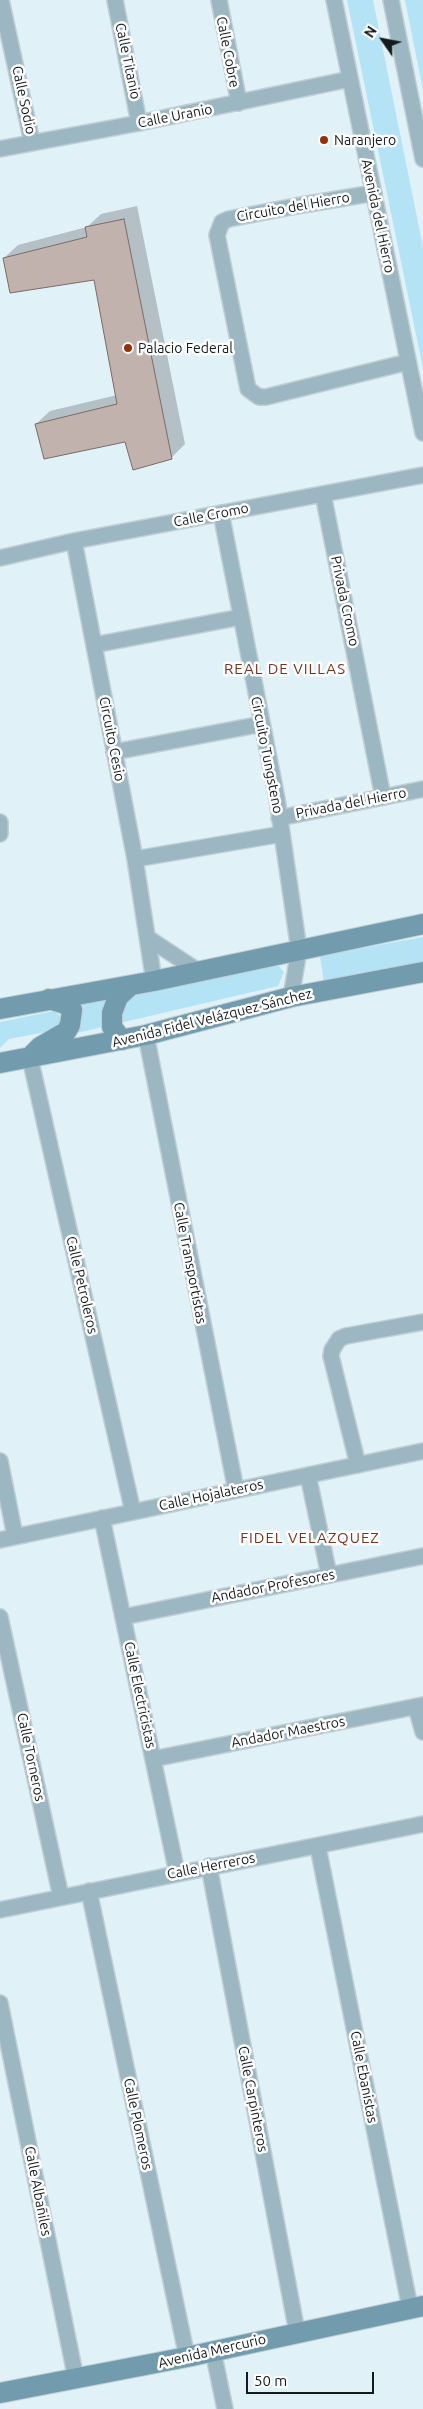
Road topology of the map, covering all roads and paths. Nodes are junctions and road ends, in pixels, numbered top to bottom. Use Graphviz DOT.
graph roads {
  1 [pos="1,0"];
  2 [pos="115,0"];
  3 [pos="219,0"];
  4 [pos="334,0"];
  5 [pos="391,0"];
  6 [pos="350,79"];
  7 [pos="239,103"];
  8 [pos="139,123"];
  9 [pos="32,142"];
  10 [pos="0,149"];
  11 [pos="423,159"];
  12 [pos="374,193"];
  13 [pos="408,362"];
  14 [pos="423,433"];
  15 [pos="423,475"];
  16 [pos="323,494"];
  17 [pos="221,513"];
  18 [pos="74,542"];
  19 [pos="0,558"];
  20 [pos="241,617"];
  21 [pos="94,644"];
  22 [pos="262,724"];
  23 [pos="114,752"];
  24 [pos="423,789"];
  25 [pos="383,797"];
  26 [pos="279,818"];
  27 [pos="0,822"];
  28 [pos="0,834"];
  29 [pos="282,834"];
  30 [pos="135,859"];
  31 [pos="423,924"];
  32 [pos="148,938"];
  33 [pos="299,950"];
  34 [pos="198,970"];
  35 [pos="423,972"];
  36 [pos="154,981"];
  37 [pos="130,986"];
  38 [pos="291,997"];
  39 [pos="49,999"];
  40 [pos="0,1009"];
  41 [pos="146,1035"];
  42 [pos="122,1040"];
  43 [pos="30,1058"];
  44 [pos="0,1063"];
  45 [pos="423,1322"];
  46 [pos="423,1451"];
  47 [pos="0,1461"];
  48 [pos="358,1465"];
  49 [pos="308,1475"];
  50 [pos="236,1490"];
  51 [pos="133,1512"];
  52 [pos="102,1518"];
  53 [pos="7,1538"];
  54 [pos="423,1556"];
  55 [pos="329,1575"];
  56 [pos="0,1617"];
  57 [pos="123,1617"];
  58 [pos="420,1706"];
  59 [pos="423,1732"];
  60 [pos="153,1759"];
  61 [pos="423,1824"];
  62 [pos="318,1847"];
  63 [pos="209,1866"];
  64 [pos="177,1873"];
  65 [pos="89,1891"];
  66 [pos="61,1897"];
  67 [pos="0,1910"];
  68 [pos="0,2003"];
  69 [pos="416,2307"];
  70 [pos="297,2332"];
  71 [pos="213,2351"];
  72 [pos="187,2357"];
  73 [pos="76,2380"];
  74 [pos="0,2393"];
  75 [pos="225,2409"];
  1 -- 9 [label="street, Calle Sodio"];
  2 -- 8 [label="street, Calle Titanio"];
  3 -- 7 [label="street, Calle Cobre"];
  4 -- 6 [label="street, Avenida del Hierro"];
  5 -- 11 [label="street"];
  6 -- 7 [label="street, Calle Uranio"];
  6 -- 12 [label="street, Avenida del Hierro"];
  7 -- 8 [label="street, Calle Uranio"];
  8 -- 9 [label="street, Calle Uranio"];
  9 -- 10 [label="street, Calle Uranio"];
  12 -- 13 [label="street, Avenida del Hierro"];
  12 -- 13 [label="street, Circuito del Hierro"];
  13 -- 14 [label="street, Avenida del Hierro"];
  15 -- 16 [label="street, Calle Cromo"];
  16 -- 17 [label="street, Calle Cromo"];
  16 -- 25 [label="street, Privada Cromo"];
  17 -- 18 [label="street, Calle Cromo"];
  17 -- 20 [label="street, Circuito Tungsteno"];
  18 -- 19 [label="street, Calle Cromo"];
  18 -- 21 [label="street, Circuito Cesio"];
  20 -- 21 [label="street"];
  20 -- 22 [label="street, Circuito Tungsteno"];
  21 -- 23 [label="street, Circuito Cesio"];
  22 -- 23 [label="street"];
  22 -- 26 [label="street, Circuito Tungsteno"];
  23 -- 30 [label="street, Circuito Cesio"];
  24 -- 25 [label="street, Privada del Hierro"];
  25 -- 26 [label="street, Privada del Hierro"];
  26 -- 29 [label="street, Circuito Tungsteno"];
  27 -- 28 [label="street"];
  29 -- 30 [label="street"];
  29 -- 33 [label="street, Circuito Tungsteno"];
  30 -- 32 [label="street, Circuito Cesio"];
  31 -- 33 [label="main road"];
  32 -- 34 [label="street"];
  32 -- 36 [label="street, Circuito Cesio"];
  33 -- 34 [label="main road"];
  33 -- 38 [label="street, Circuito Tungsteno"];
  34 -- 36 [label="main road"];
  35 -- 38 [label="main road, Avenida Fidel Velázquez Sánchez"];
  36 -- 37 [label="main road"];
  37 -- 39 [label="main road"];
  37 -- 42 [label="main road"];
  38 -- 41 [label="main road, Avenida Fidel Velázquez Sánchez"];
  39 -- 40 [label="main road"];
  39 -- 43 [label="main road"];
  41 -- 42 [label="main road, Avenida Fidel Velázquez Sánchez"];
  41 -- 50 [label="street, Calle Transportistas"];
  42 -- 43 [label="main road, Avenida Fidel Velázquez Sánchez"];
  43 -- 44 [label="main road, Avenida Fidel Velázquez Sánchez"];
  43 -- 51 [label="street, Calle Petroleros"];
  45 -- 48 [label="street"];
  46 -- 48 [label="street, Calle Hojalateros"];
  47 -- 53 [label="street"];
  48 -- 49 [label="street, Calle Hojalateros"];
  49 -- 50 [label="street, Calle Hojalateros"];
  49 -- 55 [label="street"];
  50 -- 51 [label="street, Calle Hojalateros"];
  51 -- 52 [label="street, Calle Hojalateros"];
  52 -- 53 [label="street, Calle Hojalateros"];
  52 -- 57 [label="street, Calle Electricistas"];
  54 -- 55 [label="street, Andador Profesores"];
  55 -- 57 [label="street, Andador Profesores"];
  56 -- 66 [label="street, Calle Torneros"];
  57 -- 60 [label="street, Calle Electricistas"];
  58 -- 59 [label="street"];
  58 -- 60 [label="street, Andador Maestros"];
  60 -- 64 [label="street, Calle Electricistas"];
  61 -- 62 [label="street, Calle Herreros"];
  62 -- 63 [label="street, Calle Herreros"];
  62 -- 69 [label="street, Calle Ebanistas"];
  63 -- 64 [label="street, Calle Herreros"];
  63 -- 70 [label="street, Calle Carpinteros"];
  64 -- 65 [label="street, Calle Herreros"];
  65 -- 66 [label="street, Calle Herreros"];
  65 -- 72 [label="street, Calle Plomeros"];
  66 -- 67 [label="street, Calle Herreros"];
  68 -- 73 [label="street, Calle Albañiles"];
  69 -- 70 [label="main road, Avenida Mercurio"];
  70 -- 71 [label="main road, Avenida Mercurio"];
  71 -- 72 [label="main road, Avenida Mercurio"];
  71 -- 75 [label="street"];
  72 -- 73 [label="main road, Avenida Mercurio"];
  73 -- 74 [label="main road, Avenida Mercurio"];
}
